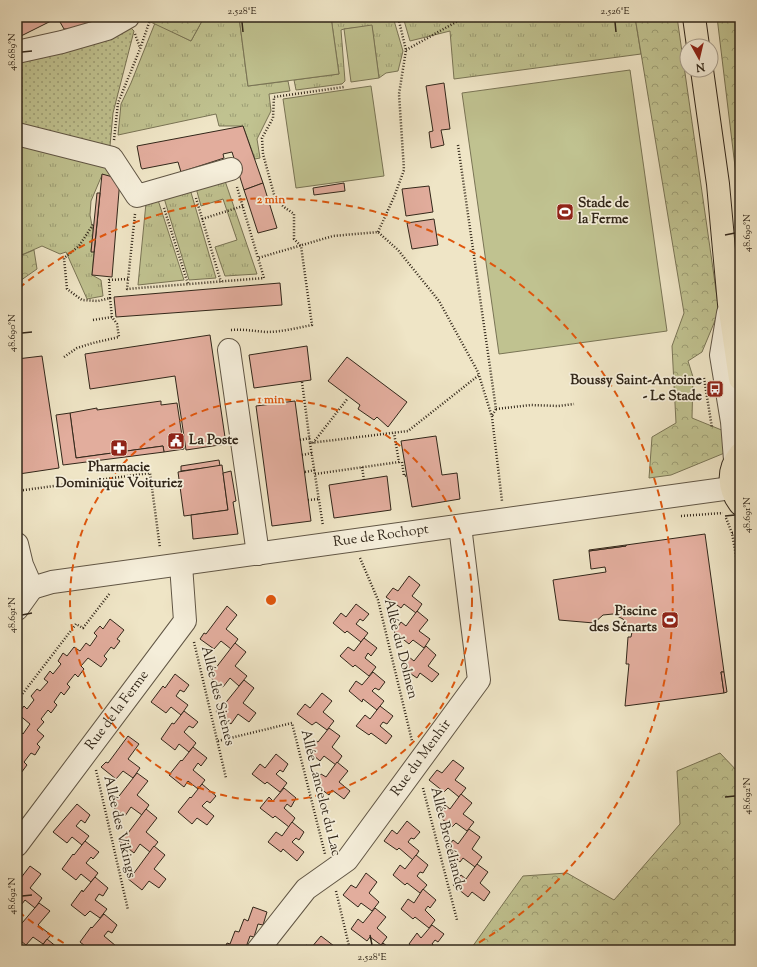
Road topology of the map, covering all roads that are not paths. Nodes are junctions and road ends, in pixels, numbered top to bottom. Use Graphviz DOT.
graph roads {
  1 [pos="128,17"];
  2 [pos="694,17"];
  3 [pos="697,38"];
  4 [pos="17,52"];
  5 [pos="703,78"];
  6 [pos="17,134"];
  7 [pos="231,169"];
  8 [pos="735,296"];
  9 [pos="229,350"];
  10 [pos="740,379"];
  11 [pos="738,457"];
  12 [pos="730,494"];
  13 [pos="460,526"];
  14 [pos="17,544"];
  15 [pos="258,554"];
  16 [pos="181,565"];
  17 [pos="32,588"];
  18 [pos="17,609"];
  19 [pos="17,845"];
  20 [pos="258,950"];
  1 -- 4 [label="street"];
  2 -- 3 [label="main road"];
  5 -- 8 [label="main road"];
  6 -- 7 [label="street"];
  8 -- 10 [label="main road"];
  8 -- 11 [label="street"];
  9 -- 15 [label="street"];
  11 -- 12 [label="main road"];
  12 -- 13 [label="street, Rue de Rochopt"];
  13 -- 15 [label="street, Rue de Rochopt"];
  13 -- 20 [label="street, Rue du Menhir"];
  14 -- 17 [label="street"];
  15 -- 16 [label="street, Rue de Rochopt"];
  16 -- 17 [label="street, Rue de Rochopt"];
  16 -- 19 [label="street, Rue de la Ferme"];
  17 -- 18 [label="street"];
}
